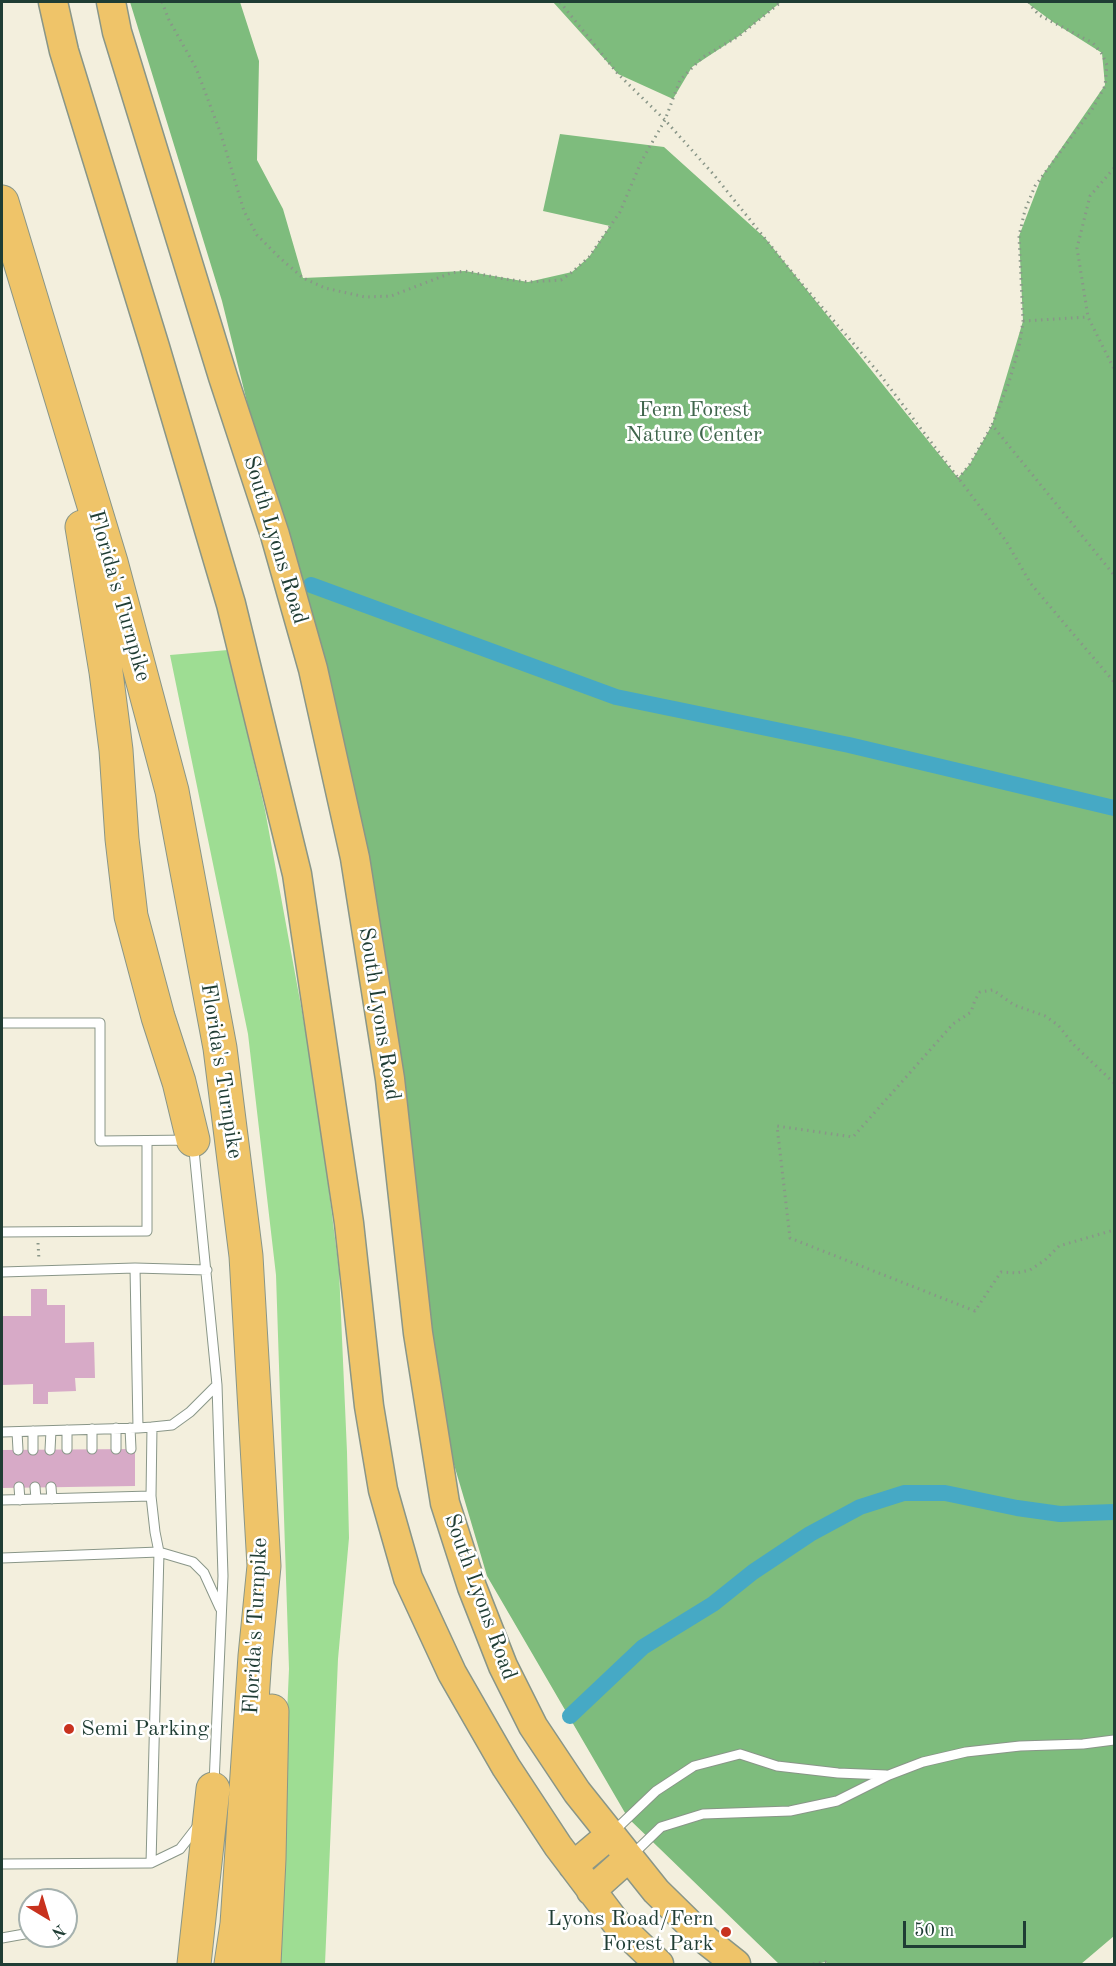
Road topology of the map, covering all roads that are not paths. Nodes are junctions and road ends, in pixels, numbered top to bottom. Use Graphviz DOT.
graph roads {
  1 [pos="53,2"];
  2 [pos="111,2"];
  3 [pos="2,202"];
  4 [pos="79,457"];
  5 [pos="2,1023"];
  6 [pos="193,1140"];
  7 [pos="147,1141"];
  8 [pos="2,1232"];
  9 [pos="135,1268"];
  10 [pos="207,1270"];
  11 [pos="2,1272"];
  12 [pos="218,1385"];
  13 [pos="152,1427"];
  14 [pos="116,1428"];
  15 [pos="134,1428"];
  16 [pos="92,1429"];
  17 [pos="67,1430"];
  18 [pos="33,1431"];
  19 [pos="51,1431"];
  20 [pos="2,1432"];
  21 [pos="17,1432"];
  22 [pos="67,1449"];
  23 [pos="92,1449"];
  24 [pos="116,1449"];
  25 [pos="131,1449"];
  26 [pos="18,1450"];
  27 [pos="33,1450"];
  28 [pos="50,1450"];
  29 [pos="92,1486"];
  30 [pos="117,1486"];
  31 [pos="131,1486"];
  32 [pos="19,1487"];
  33 [pos="35,1487"];
  34 [pos="51,1487"];
  35 [pos="66,1487"];
  36 [pos="132,1496"];
  37 [pos="151,1496"];
  38 [pos="117,1497"];
  39 [pos="66,1498"];
  40 [pos="92,1498"];
  41 [pos="36,1499"];
  42 [pos="52,1499"];
  43 [pos="2,1500"];
  44 [pos="20,1500"];
  45 [pos="159,1552"];
  46 [pos="2,1558"];
  47 [pos="264,1566"];
  48 [pos="222,1613"];
  49 [pos="1114,1740"];
  50 [pos="889,1775"];
  51 [pos="213,1789"];
  52 [pos="611,1834"];
  53 [pos="630,1857"];
  54 [pos="151,1863"];
  55 [pos="2,1864"];
  56 [pos="573,1866"];
  57 [pos="591,1891"];
  58 [pos="18,1935"];
  59 [pos="2,1938"];
  60 [pos="194,1965"];
  61 [pos="231,1965"];
  62 [pos="264,1965"];
  63 [pos="660,1965"];
  64 [pos="736,1965"];
  1 -- 56 [label="main road"];
  2 -- 52 [label="main road, South Lyons Road"];
  3 -- 4 [label="highway, Florida's Turnpike"];
  4 -- 6 [label="highway"];
  4 -- 47 [label="highway, Florida's Turnpike"];
  5 -- 7 [label="lane"];
  6 -- 7 [label="lane"];
  6 -- 10 [label="lane"];
  7 -- 8 [label="lane"];
  9 -- 10 [label="lane"];
  9 -- 11 [label="lane"];
  9 -- 15 [label="lane"];
  10 -- 12 [label="lane"];
  12 -- 13 [label="lane"];
  12 -- 48 [label="lane"];
  13 -- 15 [label="lane"];
  13 -- 37 [label="lane"];
  14 -- 15 [label="lane"];
  14 -- 16 [label="lane"];
  14 -- 24 [label="lane"];
  15 -- 25 [label="lane"];
  16 -- 17 [label="lane"];
  16 -- 23 [label="lane"];
  17 -- 19 [label="lane"];
  17 -- 22 [label="lane"];
  18 -- 19 [label="lane"];
  18 -- 21 [label="lane"];
  18 -- 27 [label="lane"];
  19 -- 28 [label="lane"];
  20 -- 21 [label="lane"];
  21 -- 26 [label="lane"];
  29 -- 40 [label="lane"];
  30 -- 38 [label="lane"];
  31 -- 36 [label="lane"];
  32 -- 44 [label="lane"];
  33 -- 41 [label="lane"];
  34 -- 42 [label="lane"];
  35 -- 39 [label="lane"];
  36 -- 37 [label="lane"];
  36 -- 38 [label="lane"];
  37 -- 45 [label="lane"];
  38 -- 40 [label="lane"];
  39 -- 40 [label="lane"];
  39 -- 42 [label="lane"];
  41 -- 42 [label="lane"];
  41 -- 44 [label="lane"];
  43 -- 44 [label="lane"];
  45 -- 46 [label="lane"];
  45 -- 48 [label="lane"];
  45 -- 54 [label="lane"];
  47 -- 61 [label="highway, Florida's Turnpike"];
  47 -- 62 [label="highway"];
  48 -- 51 [label="lane"];
  49 -- 50 [label="lane"];
  50 -- 52 [label="lane"];
  50 -- 53 [label="lane"];
  51 -- 54 [label="lane"];
  51 -- 60 [label="highway"];
  52 -- 53 [label="main road, South Lyons Road"];
  52 -- 56 [label="main road"];
  53 -- 57 [label="main road"];
  53 -- 64 [label="main road, South Lyons Road"];
  54 -- 55 [label="lane"];
  56 -- 57 [label="main road"];
  57 -- 63 [label="main road"];
  58 -- 59 [label="lane"];
}
